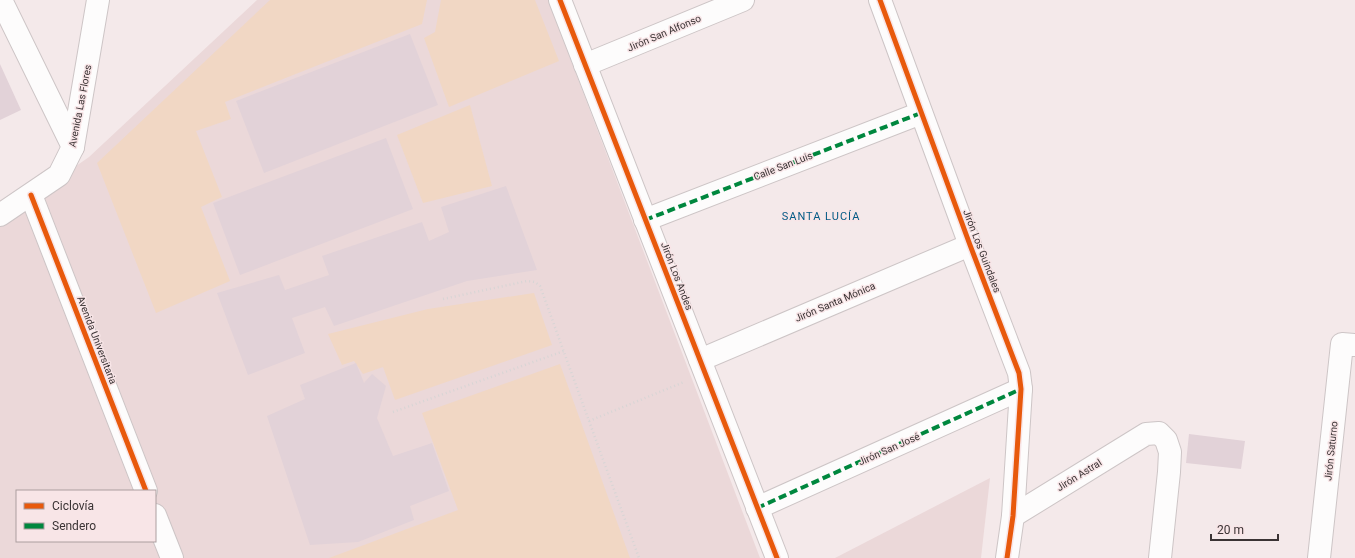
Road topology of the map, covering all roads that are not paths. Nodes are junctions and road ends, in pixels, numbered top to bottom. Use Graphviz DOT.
graph roads {
  1 [pos="1,0"];
  2 [pos="98,0"];
  3 [pos="560,0"];
  4 [pos="743,0"];
  5 [pos="880,0"];
  6 [pos="585,65"];
  7 [pos="921,112"];
  8 [pos="73,147"];
  9 [pos="31,195"];
  10 [pos="0,215"];
  11 [pos="645,220"];
  12 [pos="970,245"];
  13 [pos="1349,345"];
  14 [pos="702,367"];
  15 [pos="1022,389"];
  16 [pos="146,490"];
  17 [pos="758,508"];
  18 [pos="1013,516"];
  19 [pos="156,518"];
  20 [pos="172,558"];
  21 [pos="776,558"];
  22 [pos="1007,558"];
  23 [pos="1160,558"];
  24 [pos="1319,558"];
  1 -- 8 [label="street"];
  2 -- 8 [label="street, Avenida Las Flores"];
  3 -- 6 [label="street, Jirón Los Andes"];
  4 -- 6 [label="street, Jirón San Alfonso"];
  5 -- 7 [label="street, Jirón Los Guindales"];
  6 -- 11 [label="street, Jirón Los Andes"];
  7 -- 11 [label="street, Calle San Luis"];
  7 -- 12 [label="street, Jirón Los Guindales"];
  8 -- 9 [label="street, Avenida Las Flores"];
  9 -- 10 [label="street, Avenida Las Flores"];
  9 -- 16 [label="street, Avenida Universitaria"];
  11 -- 14 [label="street, Jirón Los Andes"];
  12 -- 14 [label="street, Jirón Santa Mónica"];
  12 -- 15 [label="street, Jirón Los Guindales"];
  13 -- 24 [label="street, Jirón Saturno"];
  14 -- 17 [label="street, Jirón Los Andes"];
  15 -- 17 [label="street, Jirón San José"];
  15 -- 18 [label="street, Jirón Los Guindales"];
  17 -- 21 [label="street, Jirón Los Andes"];
  18 -- 22 [label="street, Jirón Los Guindales"];
  18 -- 23 [label="street, Jirón Astral"];
  19 -- 20 [label="street"];
}
